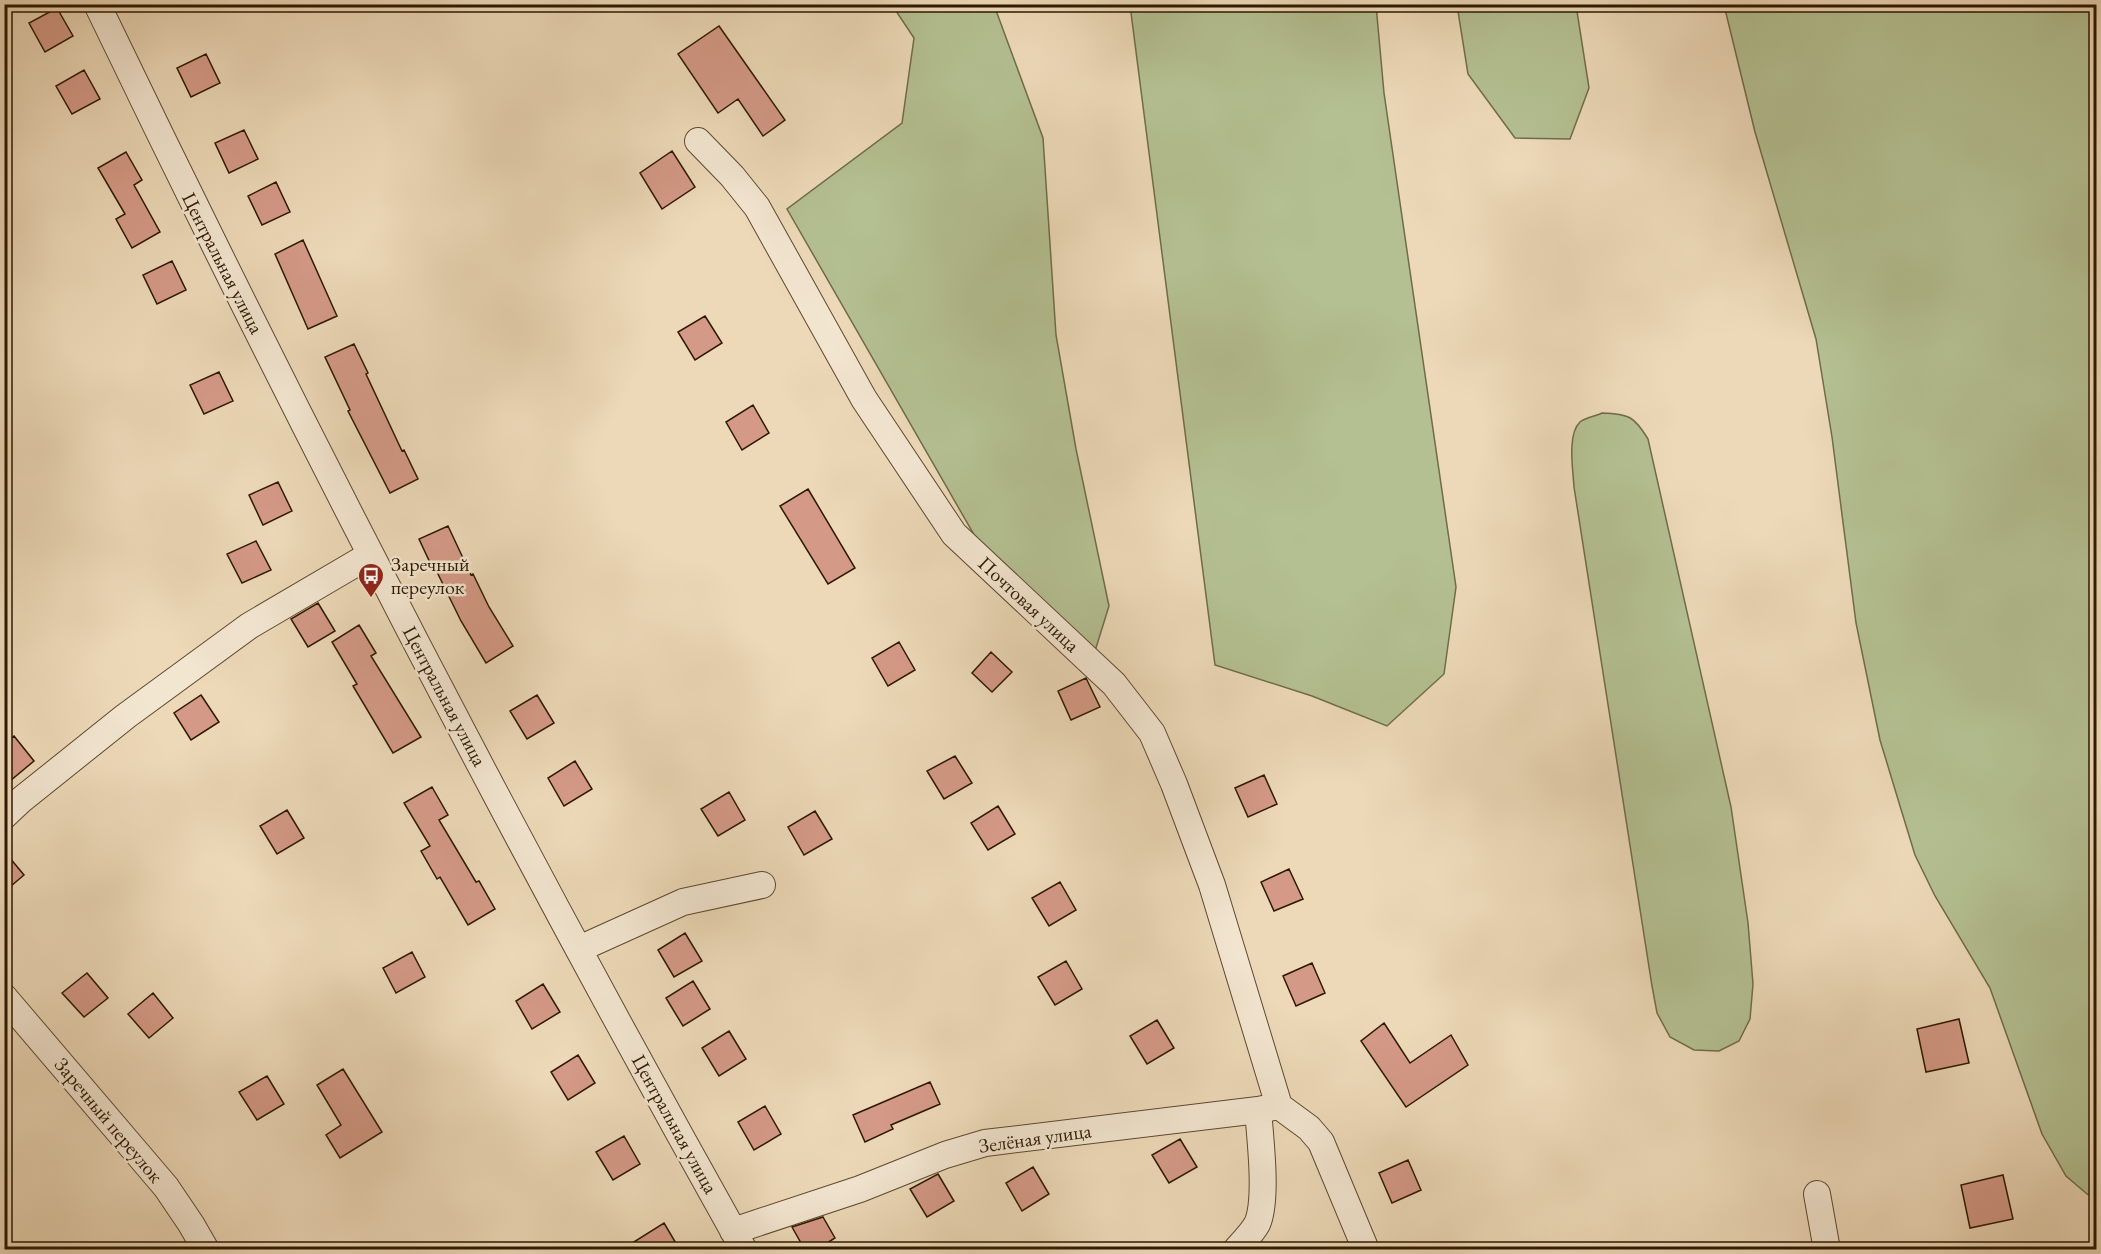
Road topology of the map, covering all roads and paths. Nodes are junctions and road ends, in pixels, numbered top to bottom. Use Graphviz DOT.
graph roads {
  1 [pos="97,4"];
  2 [pos="698,141"];
  3 [pos="370,555"];
  4 [pos="4,816"];
  5 [pos="762,885"];
  6 [pos="579,948"];
  7 [pos="4,997"];
  8 [pos="1268,1108"];
  9 [pos="1817,1194"];
  10 [pos="739,1240"];
  11 [pos="206,1250"];
  12 [pos="1236,1250"];
  13 [pos="1366,1250"];
  14 [pos="1827,1250"];
  1 -- 3 [label="street, Центральная улица"];
  2 -- 8 [label="street, Почтовая улица"];
  3 -- 4 [label="street"];
  3 -- 6 [label="street, Центральная улица"];
  5 -- 6 [label="street"];
  6 -- 10 [label="street, Центральная улица"];
  7 -- 11 [label="street, Заречный переулок"];
  8 -- 10 [label="street, Зелёная улица"];
  8 -- 12 [label="street, Почтовая улица"];
  8 -- 13 [label="street"];
  9 -- 14 [label="street"];
}
